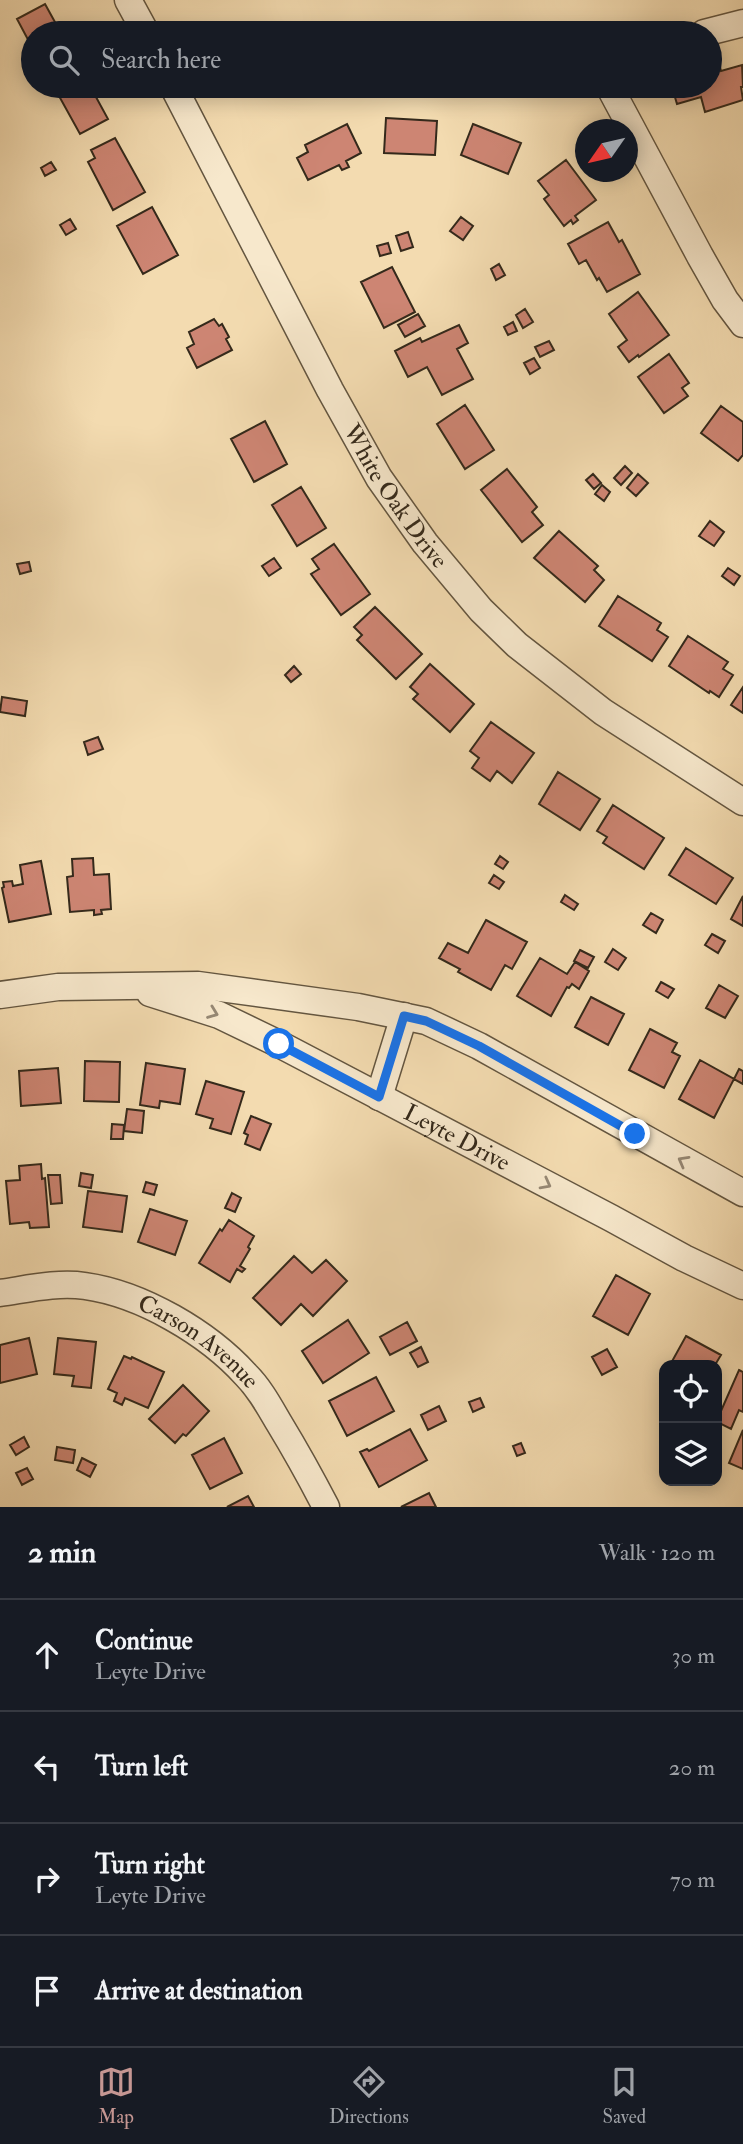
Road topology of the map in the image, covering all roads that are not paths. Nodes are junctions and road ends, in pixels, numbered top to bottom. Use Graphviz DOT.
graph roads {
  1 [pos="128,0"];
  2 [pos="139,21"];
  3 [pos="743,23"];
  4 [pos="722,28"];
  5 [pos="179,98"];
  6 [pos="615,98"];
  7 [pos="743,324"];
  8 [pos="743,802"];
  9 [pos="125,985"];
  10 [pos="0,995"];
  11 [pos="404,1016"];
  12 [pos="379,1097"];
  13 [pos="743,1193"];
  14 [pos="743,1286"];
  15 [pos="0,1293"];
  16 [pos="326,1507"];
  1 -- 2 [label="street"];
  3 -- 4 [label="street"];
  5 -- 8 [label="street, White Oak Drive"];
  6 -- 7 [label="street"];
  9 -- 10 [label="street, Leyte Drive"];
  9 -- 11 [label="street, Leyte Drive"];
  9 -- 12 [label="street, Leyte Drive, one-way"];
  11 -- 12 [label="street"];
  13 -- 11 [label="street, Leyte Drive, one-way"];
  12 -- 14 [label="street, Leyte Drive, one-way"];
  15 -- 16 [label="street, Carson Avenue"];
}
